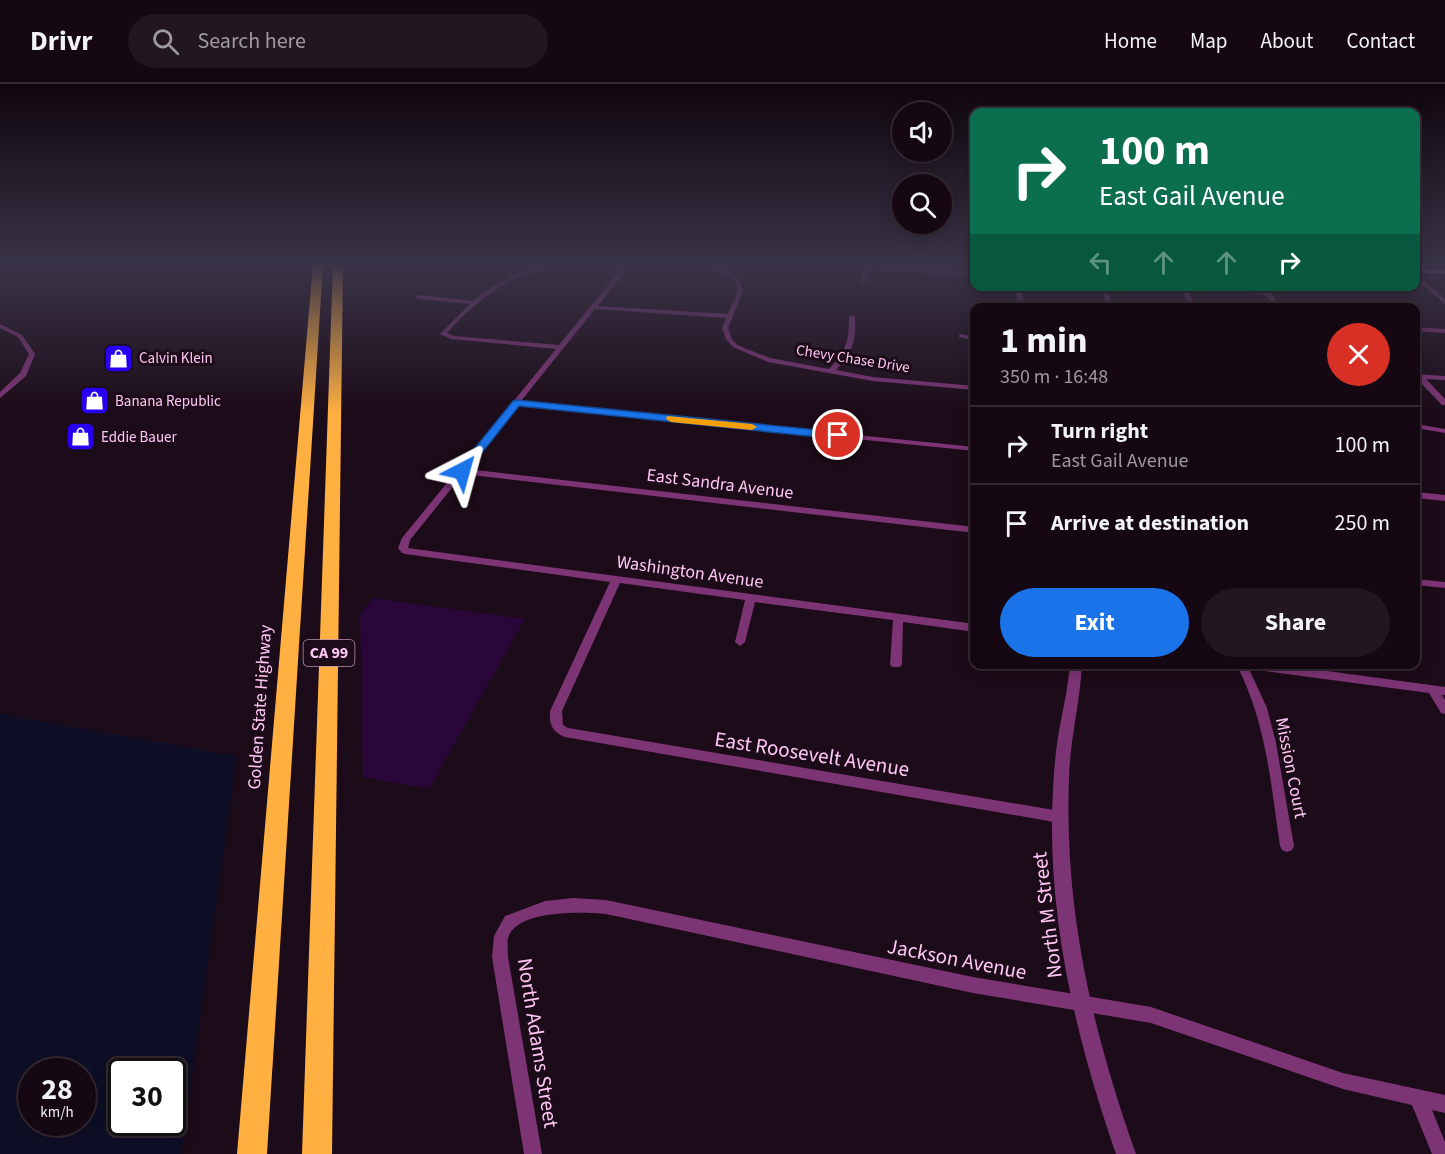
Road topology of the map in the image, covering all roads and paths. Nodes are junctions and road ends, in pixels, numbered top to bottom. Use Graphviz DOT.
graph roads {
  1 [pos="314,314"];
  2 [pos="337,314"];
  3 [pos="464,314"];
  4 [pos="587,314"];
  5 [pos="694,314"];
  6 [pos="729,316"];
  7 [pos="852,317"];
  8 [pos="0,326"];
  9 [pos="1420,329"];
  10 [pos="1445,331"];
  11 [pos="961,336"];
  12 [pos="970,338"];
  13 [pos="561,347"];
  14 [pos="831,370"];
  15 [pos="1420,376"];
  16 [pos="1420,378"];
  17 [pos="1445,378"];
  18 [pos="970,388"];
  19 [pos="0,396"];
  20 [pos="517,403"];
  21 [pos="1445,403"];
  22 [pos="1420,427"];
  23 [pos="1445,431"];
  24 [pos="970,448"];
  25 [pos="462,471"];
  26 [pos="1420,495"];
  27 [pos="1445,498"];
  28 [pos="970,529"];
  29 [pos="616,580"];
  30 [pos="1420,582"];
  31 [pos="1445,585"];
  32 [pos="750,599"];
  33 [pos="898,618"];
  34 [pos="970,627"];
  35 [pos="740,642"];
  36 [pos="896,664"];
  37 [pos="1076,669"];
  38 [pos="1244,669"];
  39 [pos="1272,669"];
  40 [pos="1439,691"];
  41 [pos="1445,710"];
  42 [pos="1060,817"];
  43 [pos="1287,846"];
  44 [pos="524,914"];
  45 [pos="1082,1002"];
  46 [pos="1419,1100"];
  47 [pos="1445,1104"];
  48 [pos="252,1154"];
  49 [pos="317,1154"];
  50 [pos="532,1154"];
  51 [pos="1126,1154"];
  52 [pos="1441,1154"];
  1 -- 48 [label="highway, Golden State Highway / CA 99"];
  2 -- 49 [label="highway, CA 99"];
  3 -- 13 [label="street"];
  4 -- 13 [label="street"];
  5 -- 6 [label="street"];
  6 -- 14 [label="street, Chevy Chase Drive"];
  7 -- 14 [label="street"];
  8 -- 19 [label="street"];
  9 -- 10 [label="street"];
  11 -- 12 [label="street"];
  13 -- 20 [label="street"];
  14 -- 18 [label="street, Chevy Chase Drive"];
  15 -- 17 [label="street"];
  16 -- 21 [label="street"];
  20 -- 24 [label="street"];
  20 -- 25 [label="street"];
  22 -- 23 [label="street"];
  25 -- 28 [label="street, East Sandra Avenue"];
  25 -- 29 [label="street, Washington Avenue"];
  26 -- 27 [label="street"];
  29 -- 32 [label="street, Washington Avenue"];
  29 -- 42 [label="street, East Roosevelt Avenue"];
  30 -- 31 [label="street"];
  32 -- 33 [label="street, Washington Avenue"];
  32 -- 35 [label="street"];
  33 -- 34 [label="street, Washington Avenue"];
  33 -- 36 [label="street"];
  37 -- 42 [label="street, North M Street"];
  38 -- 43 [label="street, Mission Court"];
  39 -- 40 [label="street"];
  40 -- 41 [label="street"];
  42 -- 45 [label="street, North M Street"];
  44 -- 45 [label="street, Jackson Avenue"];
  44 -- 50 [label="street, North Adams Street"];
  45 -- 46 [label="street, Jackson Avenue"];
  45 -- 51 [label="street, North M Street"];
  46 -- 47 [label="street, Jackson Avenue"];
  46 -- 52 [label="street"];
}
